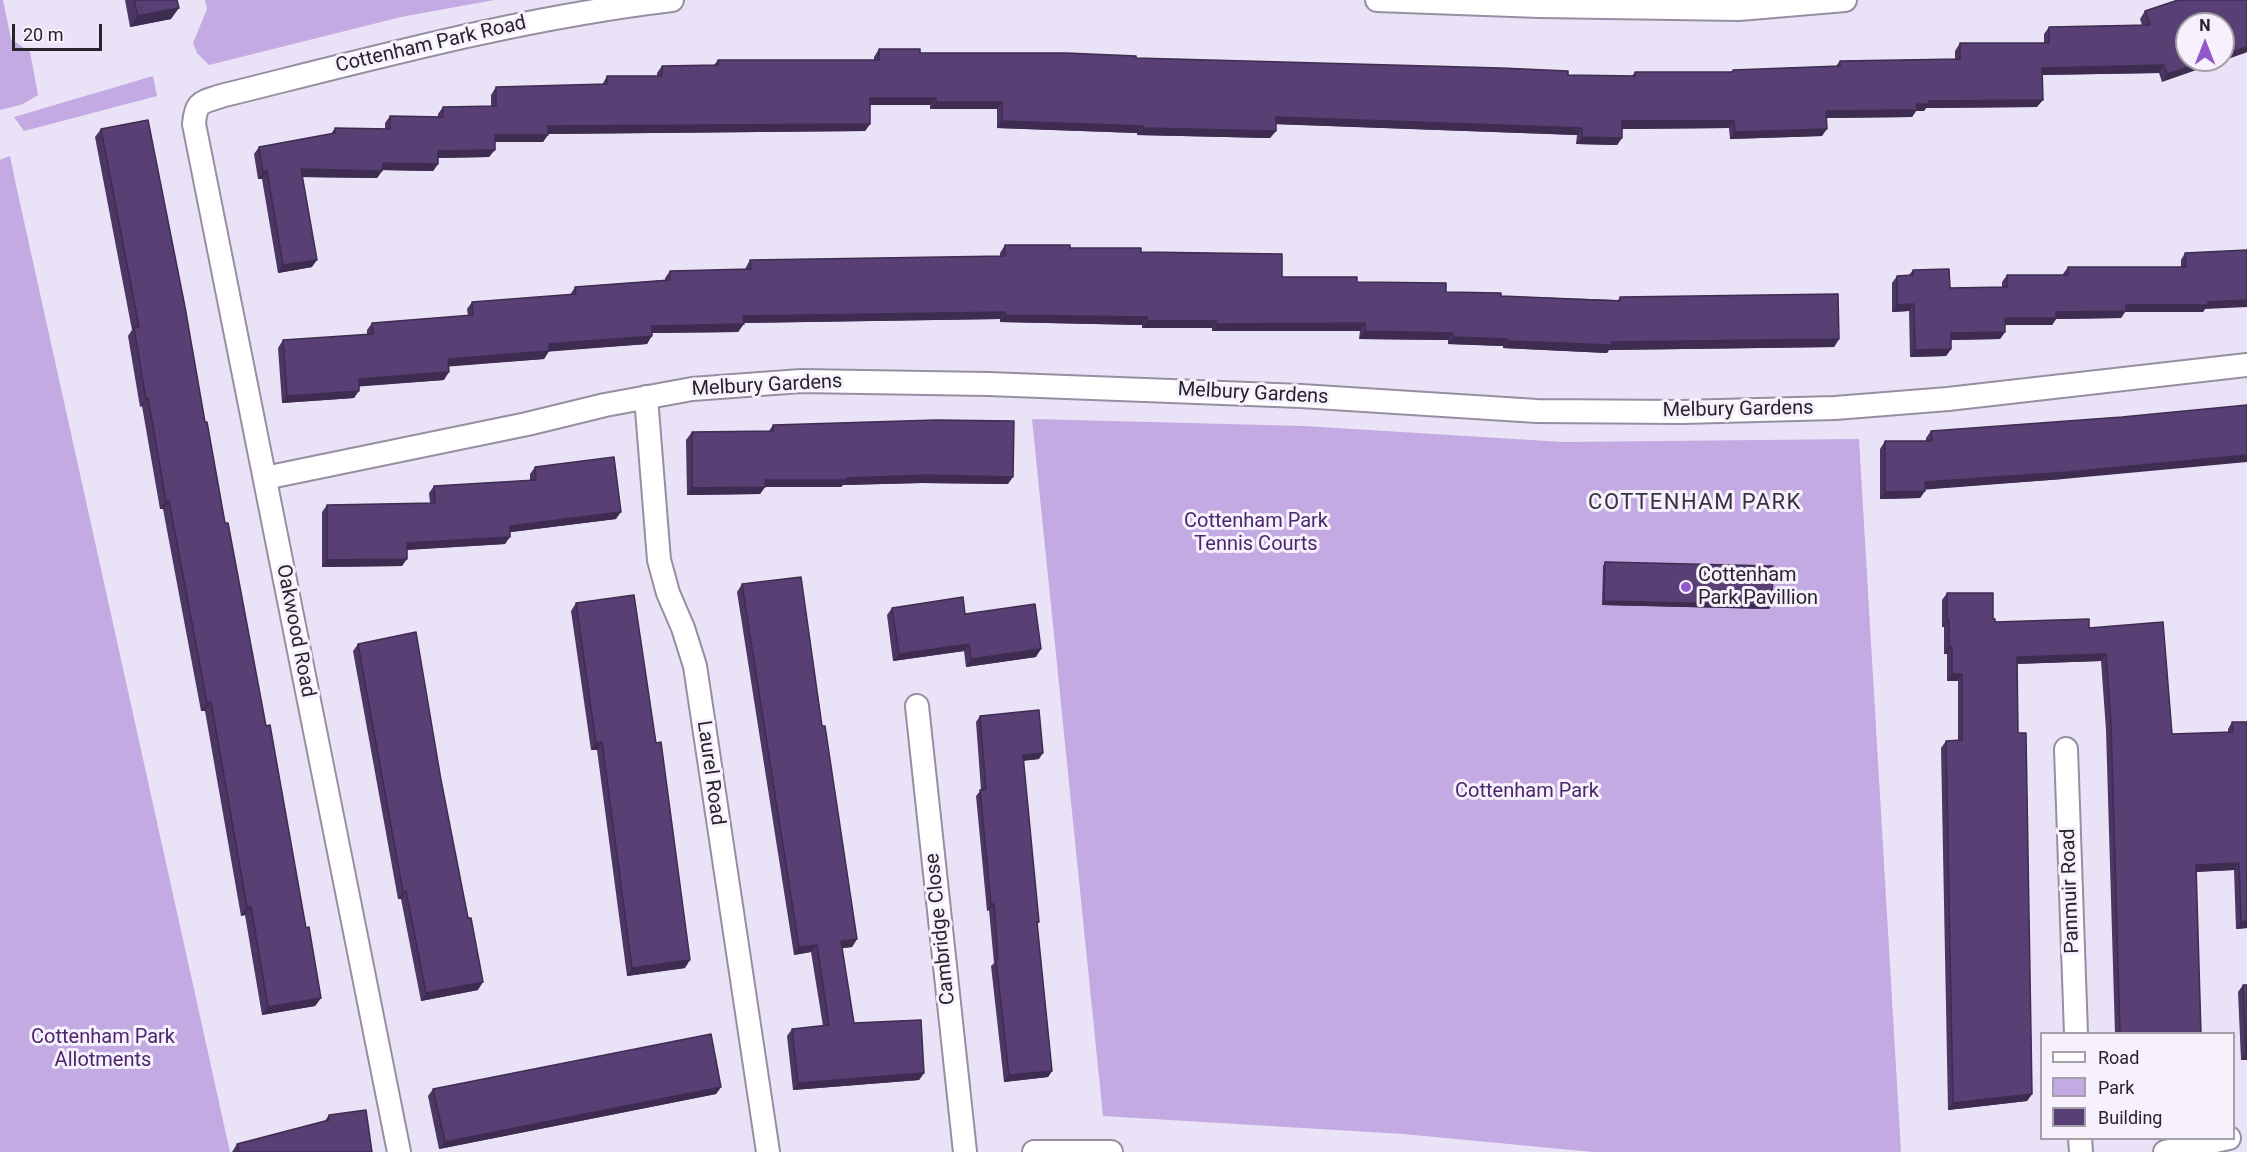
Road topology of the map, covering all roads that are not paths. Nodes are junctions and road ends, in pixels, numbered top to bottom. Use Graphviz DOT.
graph roads {
  1 [pos="672,0"];
  2 [pos="1377,0"];
  3 [pos="1390,0"];
  4 [pos="1845,0"];
  5 [pos="1606,4"];
  6 [pos="195,109"];
  7 [pos="2247,365"];
  8 [pos="646,397"];
  9 [pos="265,478"];
  10 [pos="917,706"];
  11 [pos="2066,749"];
  12 [pos="2076,1032"];
  13 [pos="2220,1140"];
  14 [pos="399,1152"];
  15 [pos="768,1152"];
  16 [pos="965,1152"];
  17 [pos="1034,1152"];
  18 [pos="1112,1152"];
  19 [pos="2165,1152"];
  1 -- 6 [label="street, Cottenham Park Road"];
  2 -- 3 [label="street"];
  3 -- 5 [label="street"];
  4 -- 5 [label="street"];
  6 -- 9 [label="street, Oakwood Road"];
  7 -- 8 [label="street, Melbury Gardens"];
  8 -- 9 [label="street, Melbury Gardens"];
  8 -- 15 [label="street, Laurel Road"];
  9 -- 14 [label="street, Oakwood Road"];
  10 -- 16 [label="street, Cambridge Close"];
  11 -- 12 [label="street, Panmuir Road"];
  13 -- 19 [label="street"];
  17 -- 18 [label="street"];
}
